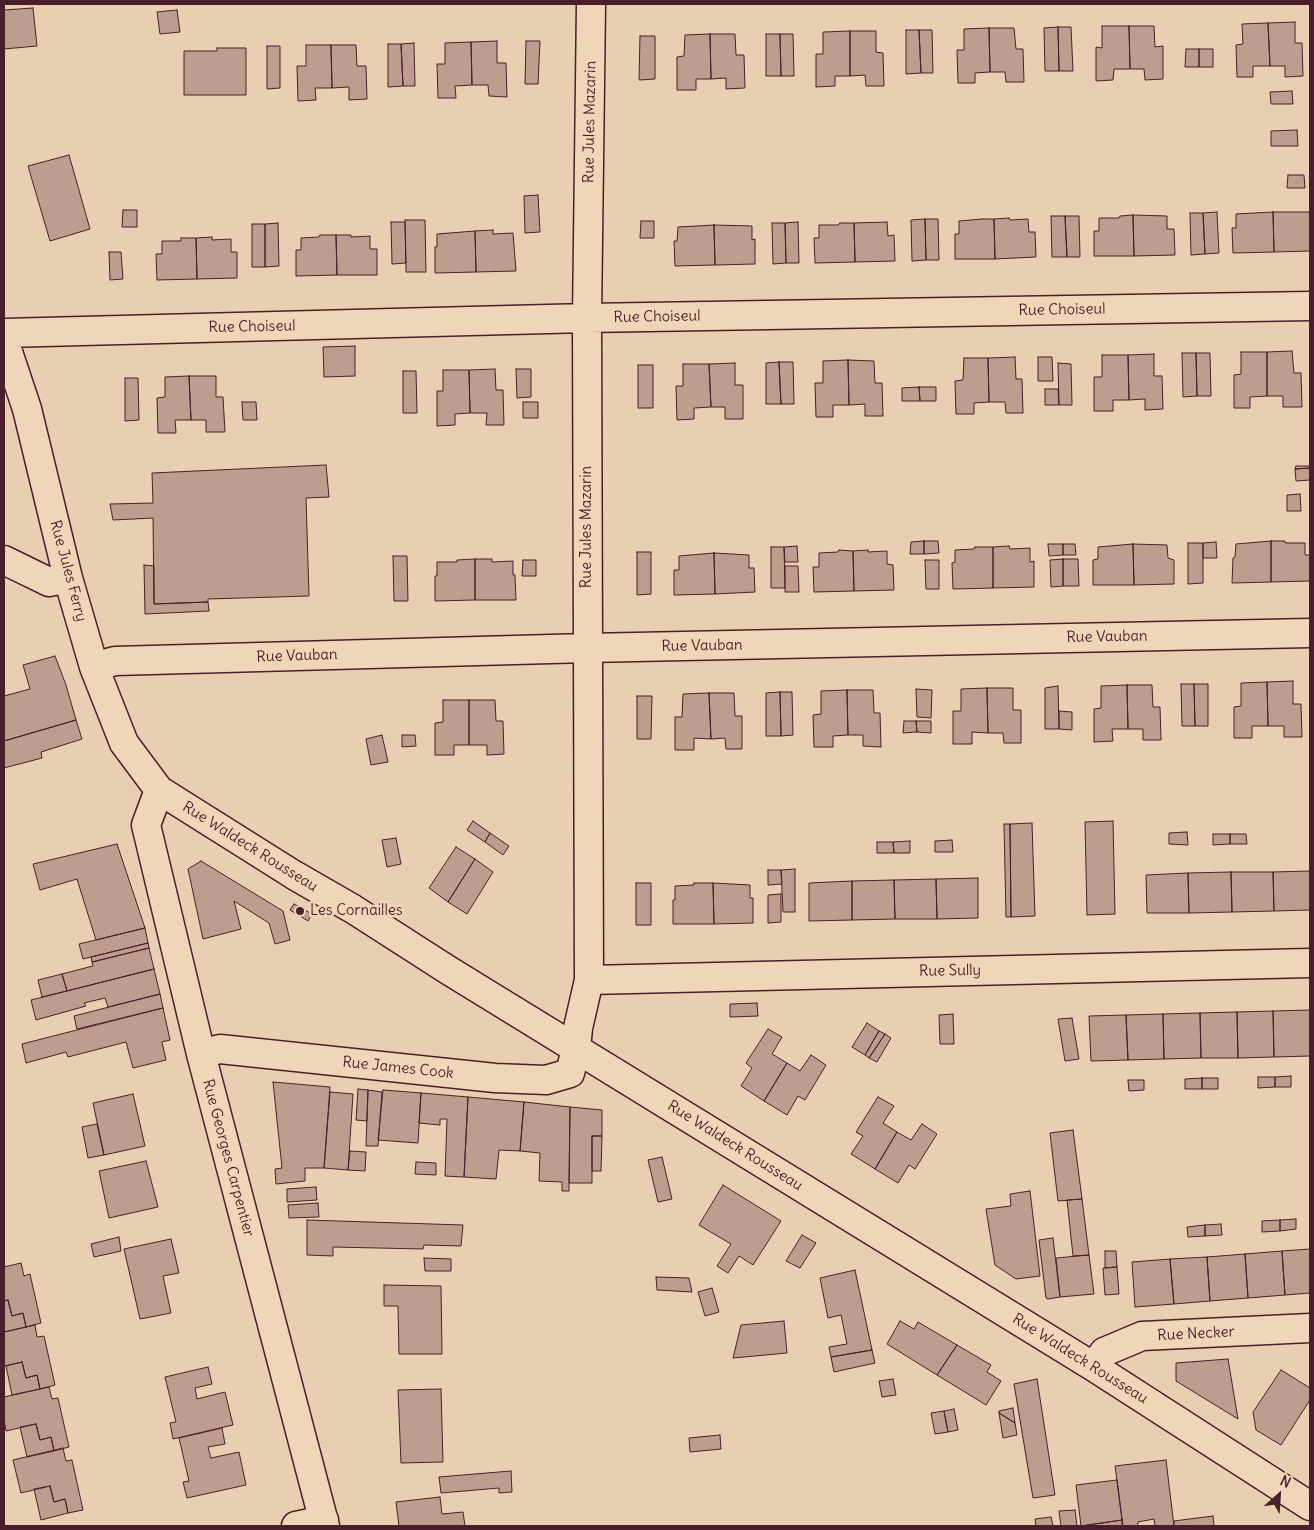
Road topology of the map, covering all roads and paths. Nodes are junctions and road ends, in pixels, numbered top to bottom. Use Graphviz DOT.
graph roads {
  1 [pos="591,4"];
  2 [pos="1310,306"];
  3 [pos="587,318"];
  4 [pos="4,333"];
  5 [pos="4,340"];
  6 [pos="4,560"];
  7 [pos="68,578"];
  8 [pos="1310,633"];
  9 [pos="587,648"];
  10 [pos="94,667"];
  11 [pos="158,790"];
  12 [pos="1310,963"];
  13 [pos="589,980"];
  14 [pos="576,1049"];
  15 [pos="201,1054"];
  16 [pos="1310,1328"];
  17 [pos="1094,1367"];
  18 [pos="1310,1506"];
  19 [pos="325,1523"];
  20 [pos="296,1526"];
  1 -- 3 [label="street, Rue Jules Mazarin"];
  2 -- 3 [label="street, Rue Choiseul"];
  3 -- 4 [label="street, Rue Choiseul"];
  3 -- 9 [label="street, Rue Jules Mazarin"];
  5 -- 7 [label="street, Rue Jules Ferry"];
  6 -- 7 [label="street"];
  7 -- 10 [label="street, Rue Jules Ferry"];
  8 -- 9 [label="street, Rue Vauban"];
  9 -- 10 [label="street, Rue Vauban"];
  9 -- 13 [label="street, Rue Jules Mazarin"];
  10 -- 11 [label="street, Rue Jules Ferry"];
  11 -- 14 [label="street, Rue Waldeck Rousseau"];
  11 -- 15 [label="street, Rue Georges Carpentier"];
  12 -- 13 [label="street, Rue Sully"];
  13 -- 14 [label="street, Rue Jules Mazarin"];
  14 -- 15 [label="street, Rue James Cook"];
  14 -- 17 [label="street, Rue Waldeck Rousseau"];
  15 -- 19 [label="street, Rue Georges Carpentier"];
  16 -- 17 [label="street, Rue Necker"];
  17 -- 18 [label="street, Rue Waldeck Rousseau"];
  19 -- 20 [label="street"];
}
